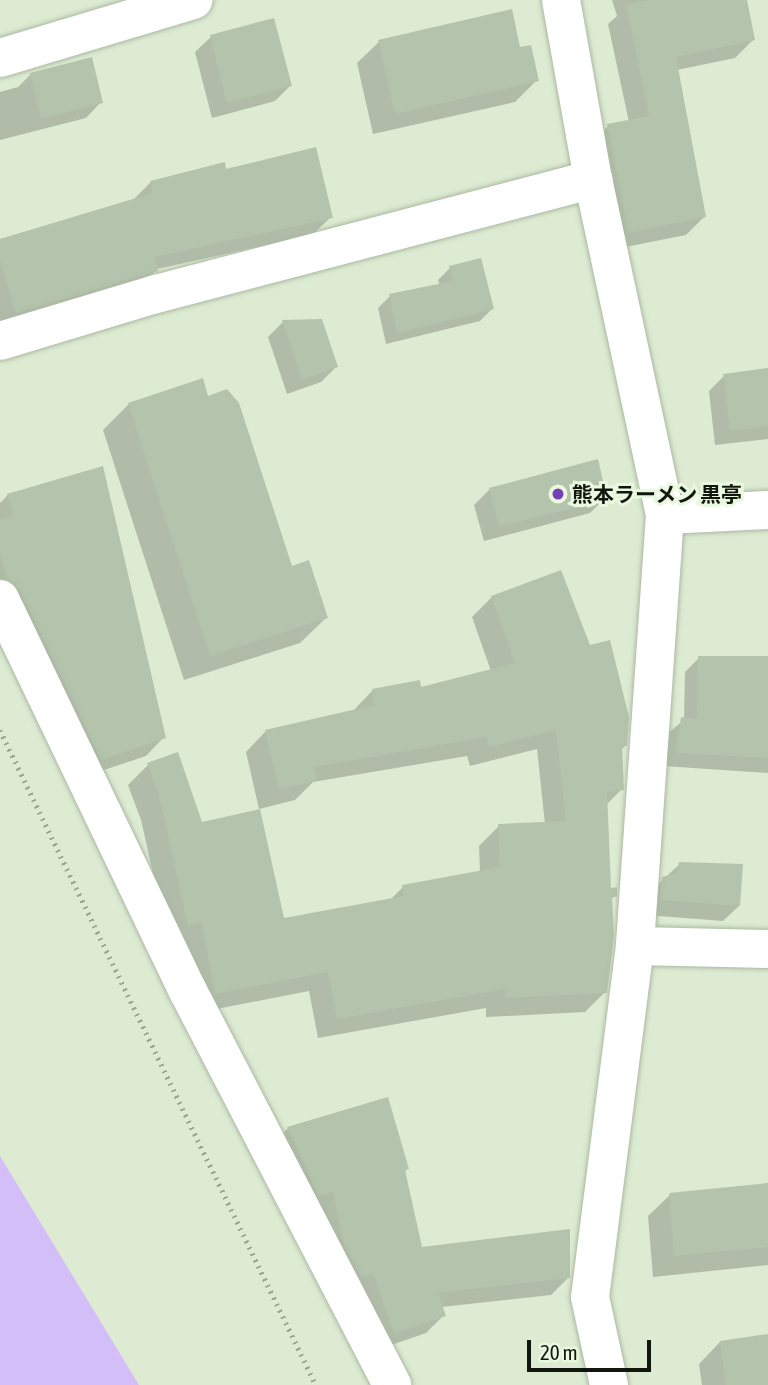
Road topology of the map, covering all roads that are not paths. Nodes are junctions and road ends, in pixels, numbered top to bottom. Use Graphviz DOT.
graph roads {
  1 [pos="192,0"];
  2 [pos="561,0"];
  3 [pos="0,58"];
  4 [pos="593,179"];
  5 [pos="0,341"];
  6 [pos="768,510"];
  7 [pos="665,515"];
  8 [pos="0,599"];
  9 [pos="635,946"];
  10 [pos="768,949"];
  11 [pos="392,1385"];
  12 [pos="609,1385"];
  1 -- 3 [label="street"];
  2 -- 4 [label="street"];
  4 -- 5 [label="street"];
  4 -- 7 [label="street"];
  6 -- 7 [label="street"];
  7 -- 9 [label="street"];
  8 -- 11 [label="street"];
  9 -- 10 [label="street"];
  9 -- 12 [label="street"];
}
